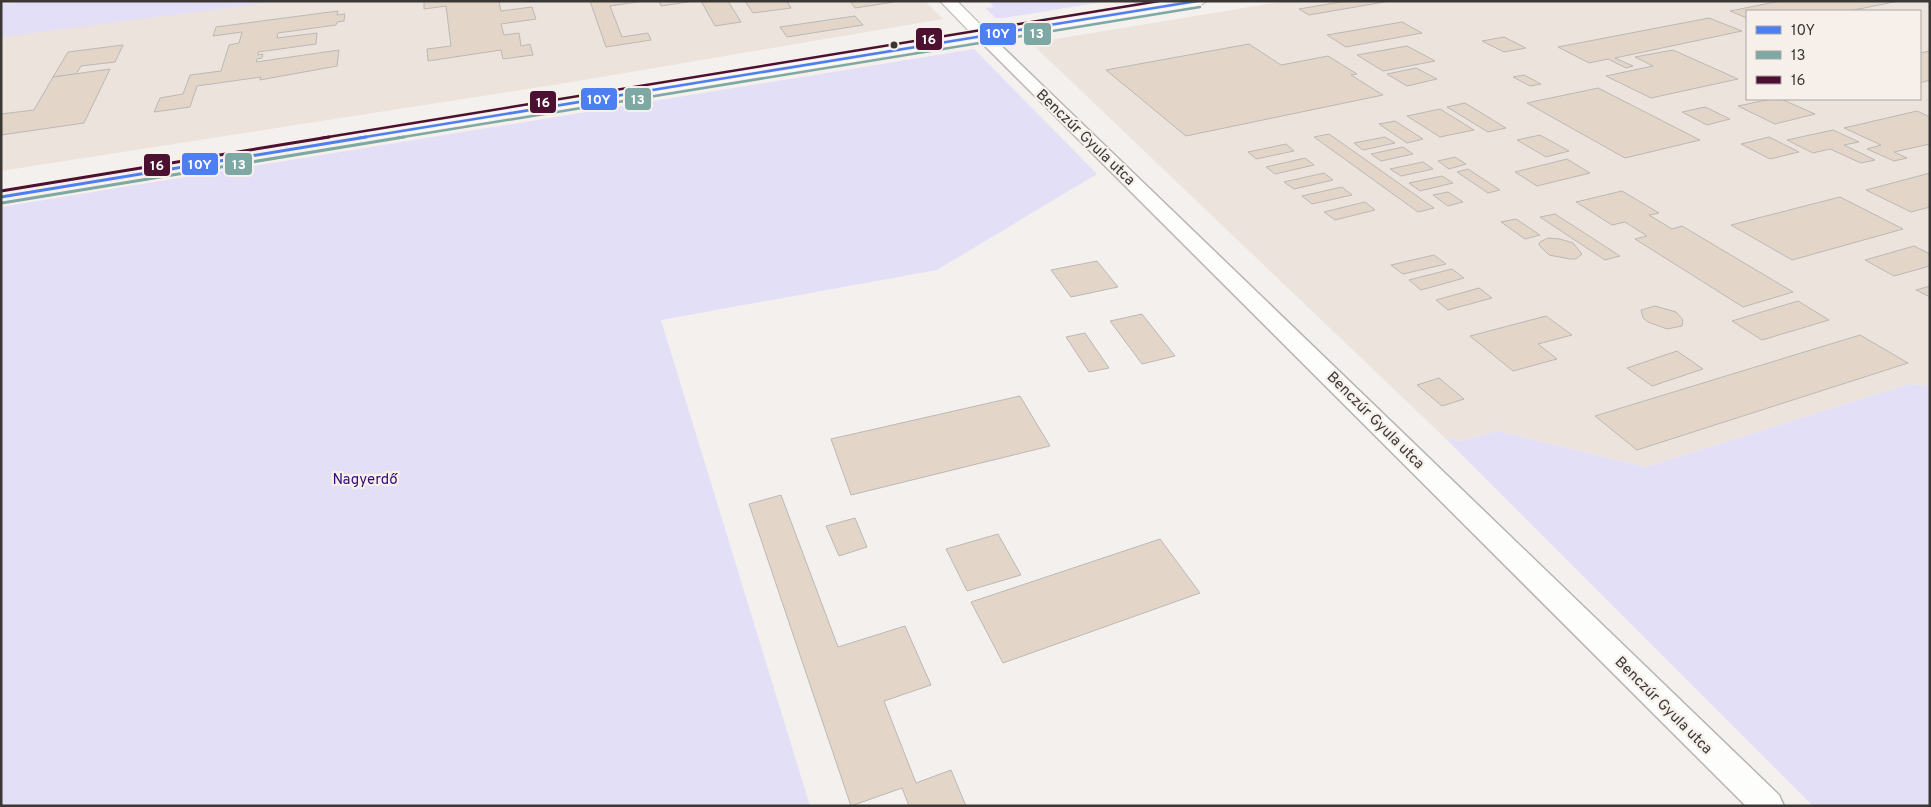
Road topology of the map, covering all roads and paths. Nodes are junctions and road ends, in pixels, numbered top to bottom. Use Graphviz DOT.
graph roads {
  1 [pos="948,1"];
  2 [pos="1198,1"];
  3 [pos="983,36"];
  4 [pos="1,196"];
  5 [pos="1768,806"];
  1 -- 3 [label="street"];
  2 -- 3 [label="street"];
  3 -- 4 [label="street"];
  3 -- 5 [label="street, Benczúr Gyula utca"];
}
